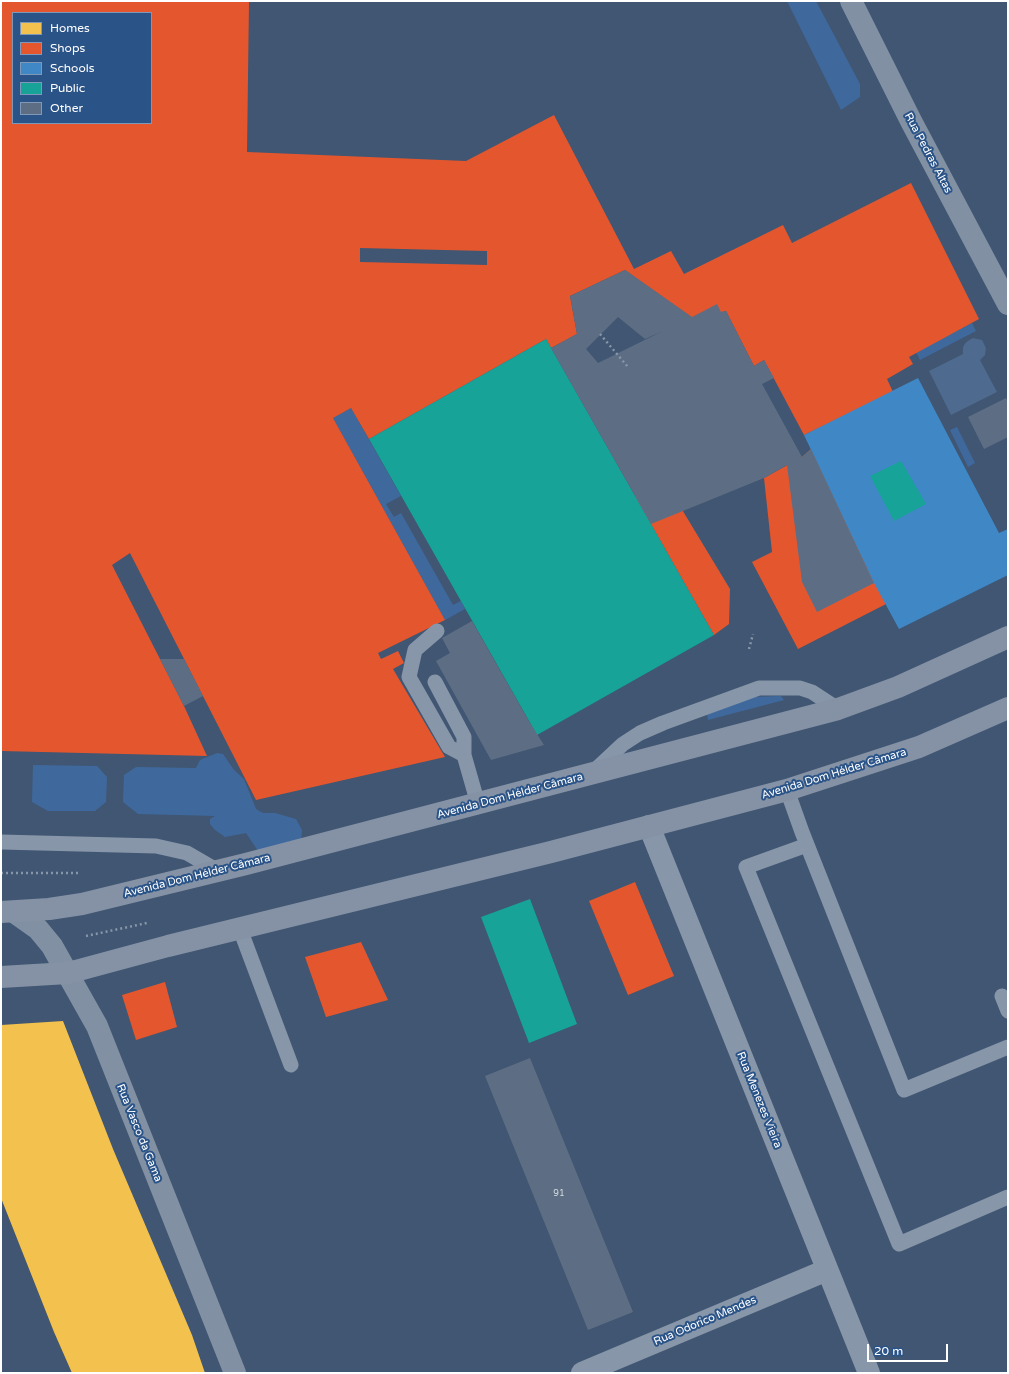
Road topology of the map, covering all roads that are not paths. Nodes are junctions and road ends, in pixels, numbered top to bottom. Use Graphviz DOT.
graph roads {
  1 [pos="852,1"];
  2 [pos="1008,304"];
  3 [pos="436,631"];
  4 [pos="1008,637"];
  5 [pos="435,682"];
  6 [pos="1008,708"];
  7 [pos="838,709"];
  8 [pos="464,755"];
  9 [pos="590,775"];
  10 [pos="787,790"];
  11 [pos="478,804"];
  12 [pos="649,826"];
  13 [pos="1,842"];
  14 [pos="807,845"];
  15 [pos="218,872"];
  16 [pos="5,909"];
  17 [pos="240,929"];
  18 [pos="68,973"];
  19 [pos="1,977"];
  20 [pos="1002,996"];
  21 [pos="1008,1010"];
  22 [pos="1008,1047"];
  23 [pos="291,1065"];
  24 [pos="1008,1197"];
  25 [pos="828,1270"];
  26 [pos="235,1373"];
  27 [pos="582,1373"];
  28 [pos="869,1373"];
  1 -- 2 [label="street, Rua Pedras Altas"];
  3 -- 8 [label="lane"];
  4 -- 7 [label="main road, Avenida Dom Hélder Câmara"];
  5 -- 8 [label="lane"];
  6 -- 10 [label="main road, Avenida Dom Hélder Câmara"];
  7 -- 9 [label="main road, Avenida Dom Hélder Câmara"];
  7 -- 9 [label="lane"];
  8 -- 11 [label="lane"];
  9 -- 11 [label="main road, Avenida Dom Hélder Câmara"];
  10 -- 12 [label="main road, Avenida Dom Hélder Câmara"];
  10 -- 14 [label="lane"];
  11 -- 15 [label="main road, Avenida Dom Hélder Câmara"];
  12 -- 17 [label="main road, Avenida Dom Hélder Câmara"];
  12 -- 25 [label="street, Rua Menezes Vieira"];
  13 -- 15 [label="lane"];
  14 -- 22 [label="lane"];
  14 -- 24 [label="lane"];
  15 -- 16 [label="main road, Avenida Dom Hélder Câmara"];
  16 -- 18 [label="street, Rua Vasco da Gama"];
  17 -- 18 [label="main road, Avenida Dom Hélder Câmara"];
  17 -- 23 [label="lane"];
  18 -- 19 [label="main road, Avenida Dom Hélder Câmara"];
  18 -- 26 [label="street, Rua Vasco da Gama"];
  20 -- 21 [label="lane"];
  25 -- 27 [label="street, Rua Odorico Mendes"];
  25 -- 28 [label="street, Rua Menezes Vieira"];
}
